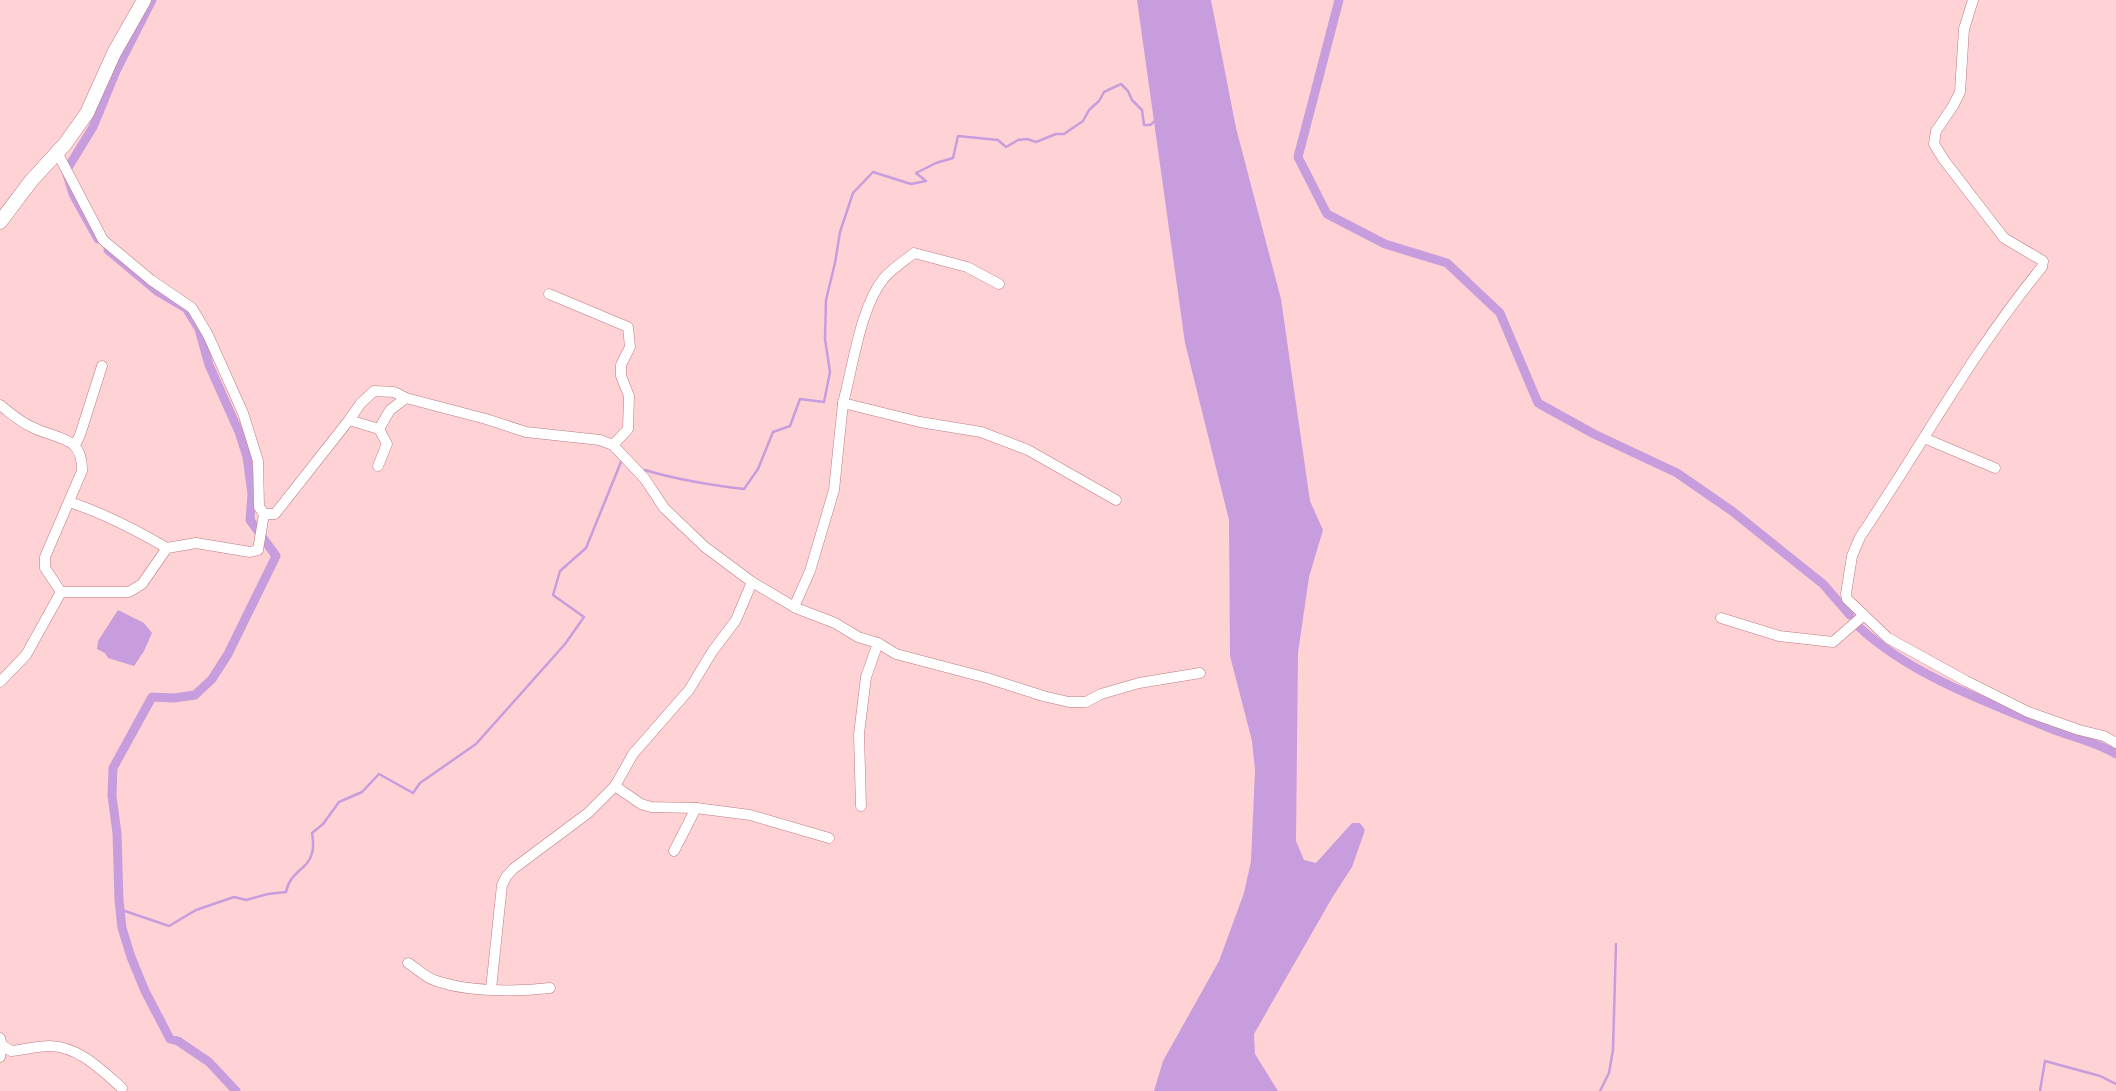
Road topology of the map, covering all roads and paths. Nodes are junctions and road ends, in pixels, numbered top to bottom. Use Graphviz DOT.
graph roads {
  1 [pos="144,0"];
  2 [pos="1973,0"];
  3 [pos="60,157"];
  4 [pos="0,222"];
  5 [pos="999,284"];
  6 [pos="549,294"];
  7 [pos="102,366"];
  8 [pos="406,398"];
  9 [pos="843,403"];
  10 [pos="0,405"];
  11 [pos="349,420"];
  12 [pos="379,429"];
  13 [pos="1924,438"];
  14 [pos="74,445"];
  15 [pos="613,445"];
  16 [pos="378,466"];
  17 [pos="1995,468"];
  18 [pos="1116,500"];
  19 [pos="69,502"];
  20 [pos="264,514"];
  21 [pos="167,548"];
  22 [pos="752,582"];
  23 [pos="61,592"];
  24 [pos="794,607"];
  25 [pos="1864,615"];
  26 [pos="1720,618"];
  27 [pos="878,643"];
  28 [pos="1200,673"];
  29 [pos="0,682"];
  30 [pos="2116,743"];
  31 [pos="615,786"];
  32 [pos="861,806"];
  33 [pos="696,808"];
  34 [pos="829,838"];
  35 [pos="674,851"];
  36 [pos="408,963"];
  37 [pos="550,988"];
  38 [pos="491,989"];
  39 [pos="1,1042"];
  40 [pos="0,1057"];
  41 [pos="122,1088"];
  1 -- 3 [label="main road"];
  2 -- 13 [label="street"];
  3 -- 4 [label="main road"];
  3 -- 20 [label="street"];
  5 -- 9 [label="street"];
  6 -- 15 [label="street"];
  7 -- 14 [label="street"];
  8 -- 11 [label="street"];
  8 -- 12 [label="street"];
  8 -- 15 [label="street"];
  9 -- 18 [label="street"];
  9 -- 24 [label="street"];
  10 -- 14 [label="street"];
  11 -- 12 [label="street"];
  11 -- 20 [label="street"];
  12 -- 16 [label="street"];
  13 -- 17 [label="street"];
  13 -- 25 [label="street"];
  14 -- 19 [label="street"];
  15 -- 22 [label="street"];
  19 -- 21 [label="street"];
  19 -- 23 [label="street"];
  20 -- 21 [label="street"];
  21 -- 23 [label="street"];
  22 -- 24 [label="street"];
  22 -- 31 [label="street"];
  23 -- 29 [label="street"];
  24 -- 27 [label="street"];
  25 -- 26 [label="street"];
  25 -- 30 [label="street"];
  27 -- 28 [label="street"];
  27 -- 32 [label="street"];
  31 -- 33 [label="street"];
  31 -- 38 [label="street"];
  33 -- 34 [label="street"];
  33 -- 35 [label="street"];
  36 -- 38 [label="street"];
  37 -- 38 [label="street"];
  39 -- 40 [label="street"];
  39 -- 41 [label="street"];
}
